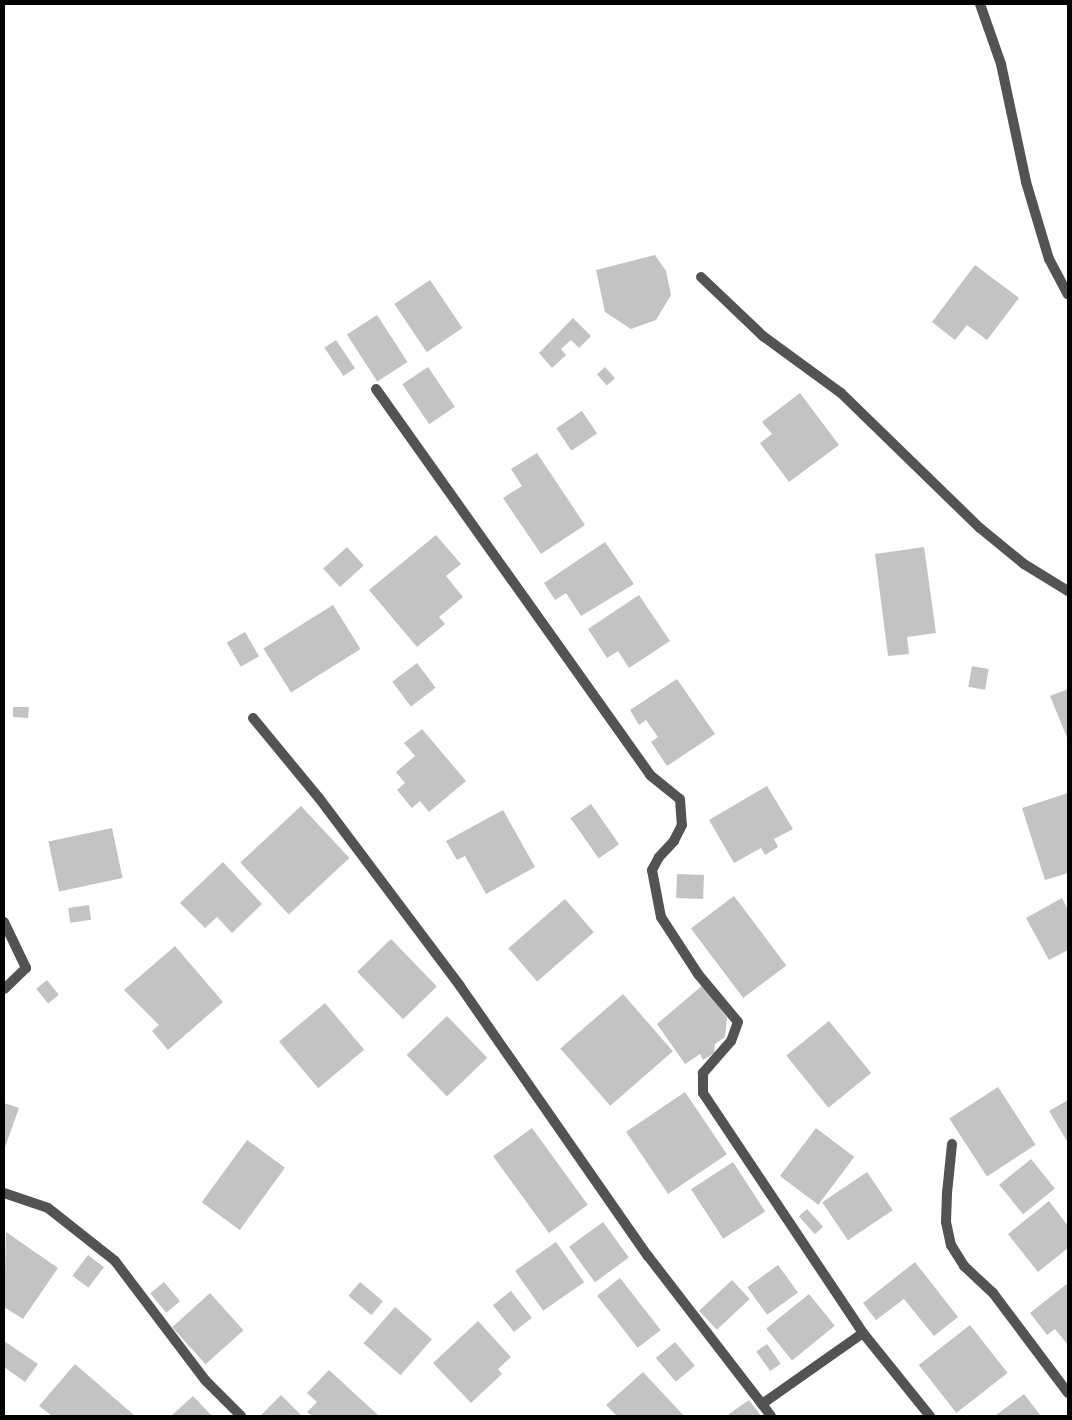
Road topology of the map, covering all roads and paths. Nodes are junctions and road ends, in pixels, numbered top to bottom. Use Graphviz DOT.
graph roads {
  1 [pos="980,4"];
  2 [pos="700,277"];
  3 [pos="1068,294"];
  4 [pos="376,389"];
  5 [pos="1068,591"];
  6 [pos="253,718"];
  7 [pos="4,922"];
  8 [pos="4,989"];
  9 [pos="952,1144"];
  10 [pos="4,1193"];
  11 [pos="863,1333"];
  12 [pos="1068,1393"];
  13 [pos="762,1404"];
  14 [pos="241,1416"];
  15 [pos="771,1416"];
  16 [pos="930,1416"];
  1 -- 3 [label="street"];
  2 -- 5 [label="street"];
  4 -- 11 [label="street"];
  6 -- 13 [label="street"];
  7 -- 8 [label="street"];
  9 -- 12 [label="street"];
  10 -- 14 [label="street"];
  11 -- 13 [label="street"];
  11 -- 16 [label="street"];
  13 -- 15 [label="street"];
}
